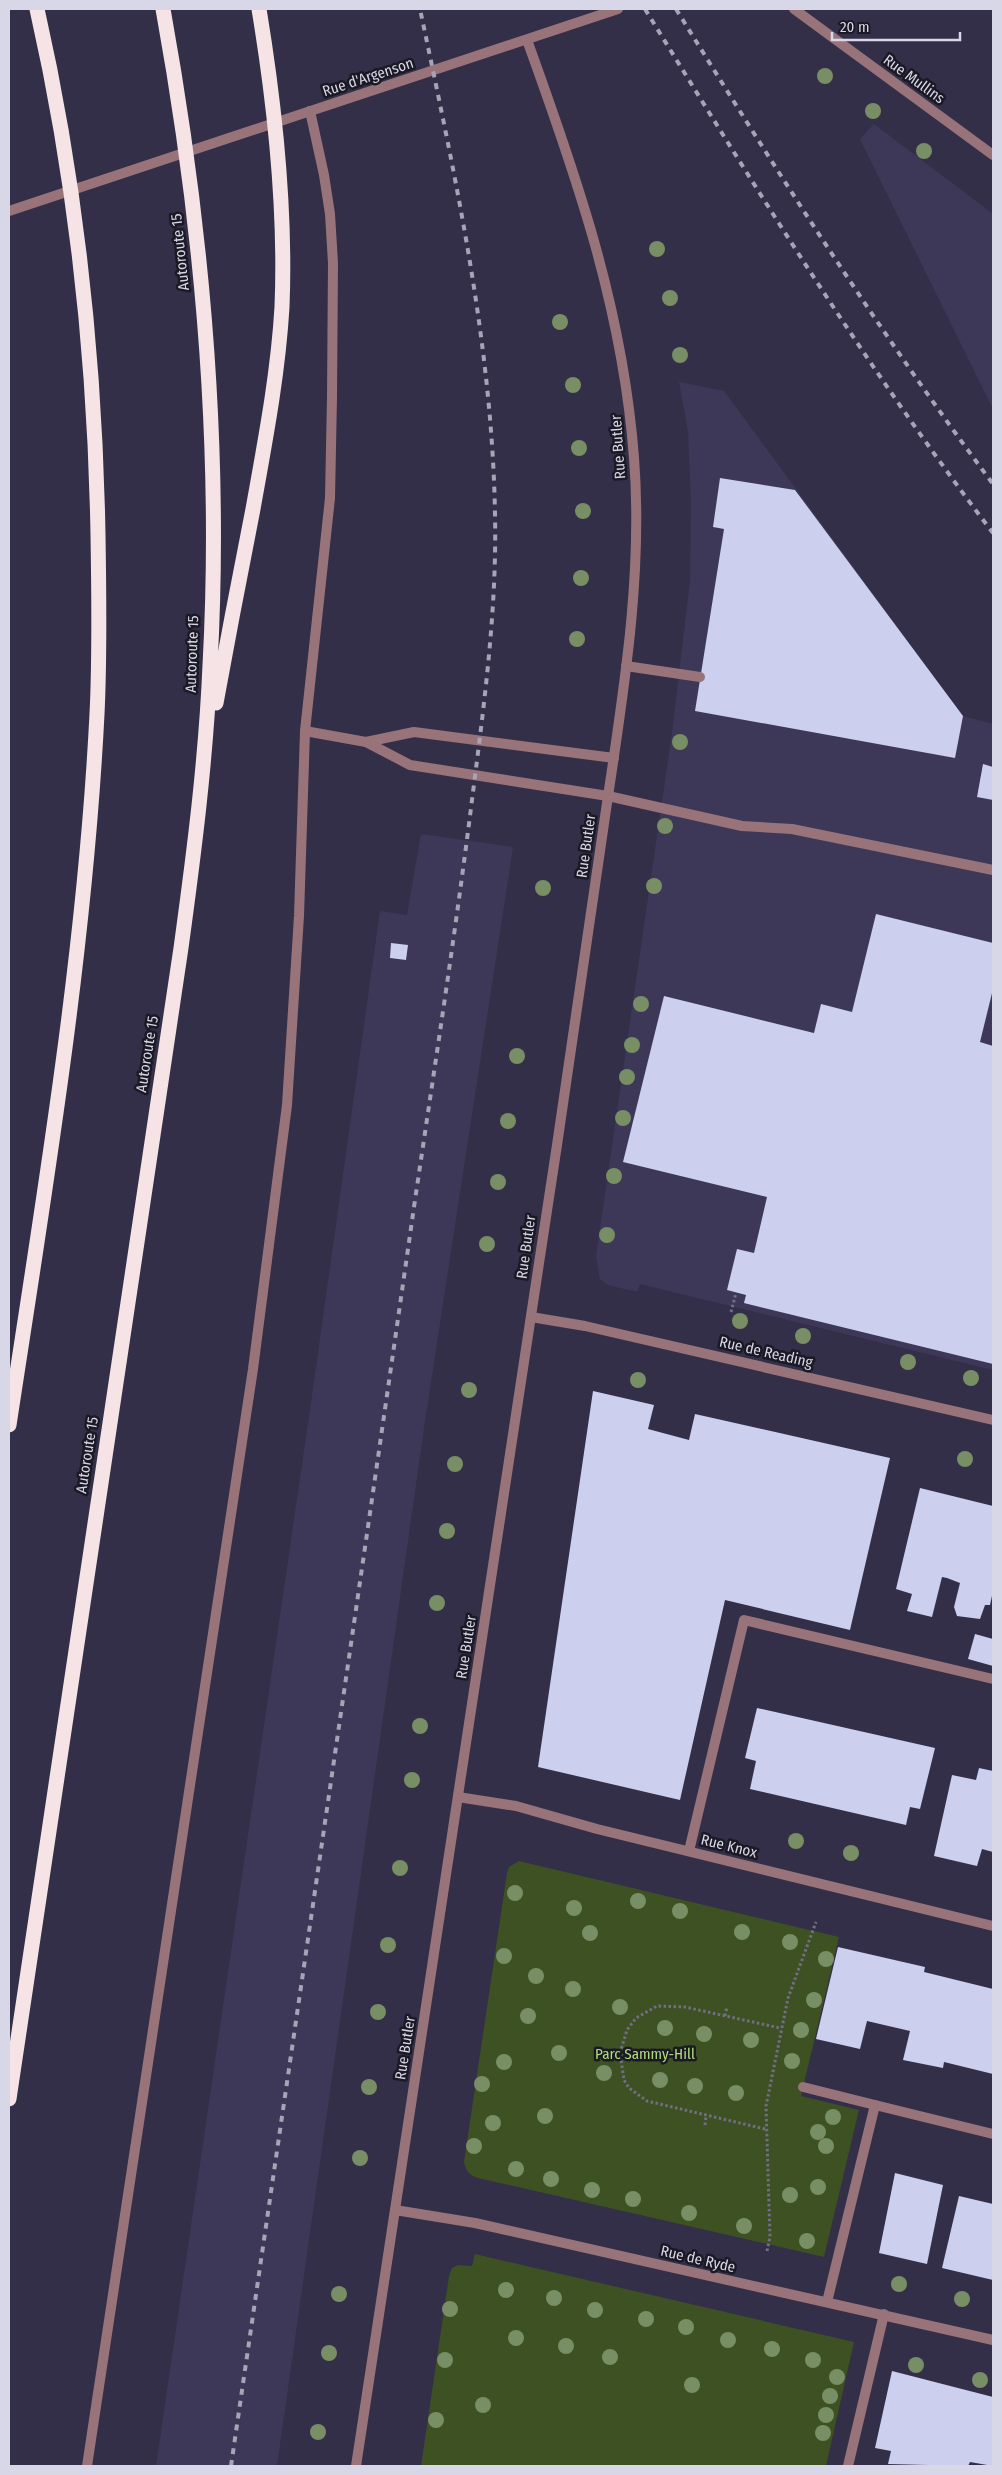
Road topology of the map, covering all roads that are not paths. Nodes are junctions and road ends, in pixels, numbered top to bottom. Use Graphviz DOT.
graph roads {
  1 [pos="37,9"];
  2 [pos="163,9"];
  3 [pos="259,9"];
  4 [pos="618,9"];
  5 [pos="794,9"];
  6 [pos="527,40"];
  7 [pos="310,111"];
  8 [pos="993,155"];
  9 [pos="9,211"];
  10 [pos="626,666"];
  11 [pos="700,677"];
  12 [pos="305,731"];
  13 [pos="366,742"];
  14 [pos="614,758"];
  15 [pos="204,768"];
  16 [pos="608,796"];
  17 [pos="993,870"];
  18 [pos="531,1317"];
  19 [pos="993,1420"];
  20 [pos="9,1425"];
  21 [pos="993,1679"];
  22 [pos="458,1797"];
  23 [pos="689,1851"];
  24 [pos="993,1926"];
  25 [pos="803,2087"];
  26 [pos="9,2099"];
  27 [pos="875,2105"];
  28 [pos="993,2134"];
  29 [pos="395,2210"];
  30 [pos="827,2302"];
  31 [pos="884,2314"];
  32 [pos="993,2340"];
  33 [pos="87,2466"];
  34 [pos="356,2466"];
  35 [pos="848,2466"];
  1 -- 20 [label="highway"];
  2 -- 15 [label="highway, Autoroute 15"];
  3 -- 15 [label="highway"];
  4 -- 6 [label="street, Rue d'Argenson"];
  5 -- 8 [label="street, Rue Mullins"];
  6 -- 7 [label="street, Rue d'Argenson"];
  6 -- 10 [label="street, Rue Butler"];
  7 -- 9 [label="street, Rue d'Argenson"];
  7 -- 12 [label="street"];
  10 -- 11 [label="street"];
  10 -- 14 [label="street, Rue Butler"];
  12 -- 13 [label="street"];
  12 -- 33 [label="street"];
  13 -- 14 [label="street"];
  13 -- 16 [label="street"];
  14 -- 16 [label="street, Rue Butler"];
  15 -- 26 [label="highway, Autoroute 15"];
  16 -- 17 [label="street"];
  16 -- 18 [label="street, Rue Butler"];
  18 -- 19 [label="street, Rue de Reading"];
  18 -- 22 [label="street, Rue Butler"];
  21 -- 23 [label="street"];
  22 -- 23 [label="street, Rue Knox"];
  22 -- 29 [label="street, Rue Butler"];
  23 -- 24 [label="street, Rue Knox"];
  25 -- 27 [label="street"];
  27 -- 28 [label="street"];
  27 -- 30 [label="street"];
  29 -- 30 [label="street, Rue de Ryde"];
  29 -- 34 [label="street, Rue Butler"];
  30 -- 31 [label="street, Rue de Ryde"];
  31 -- 32 [label="street, Rue de Ryde"];
  31 -- 35 [label="street"];
}
